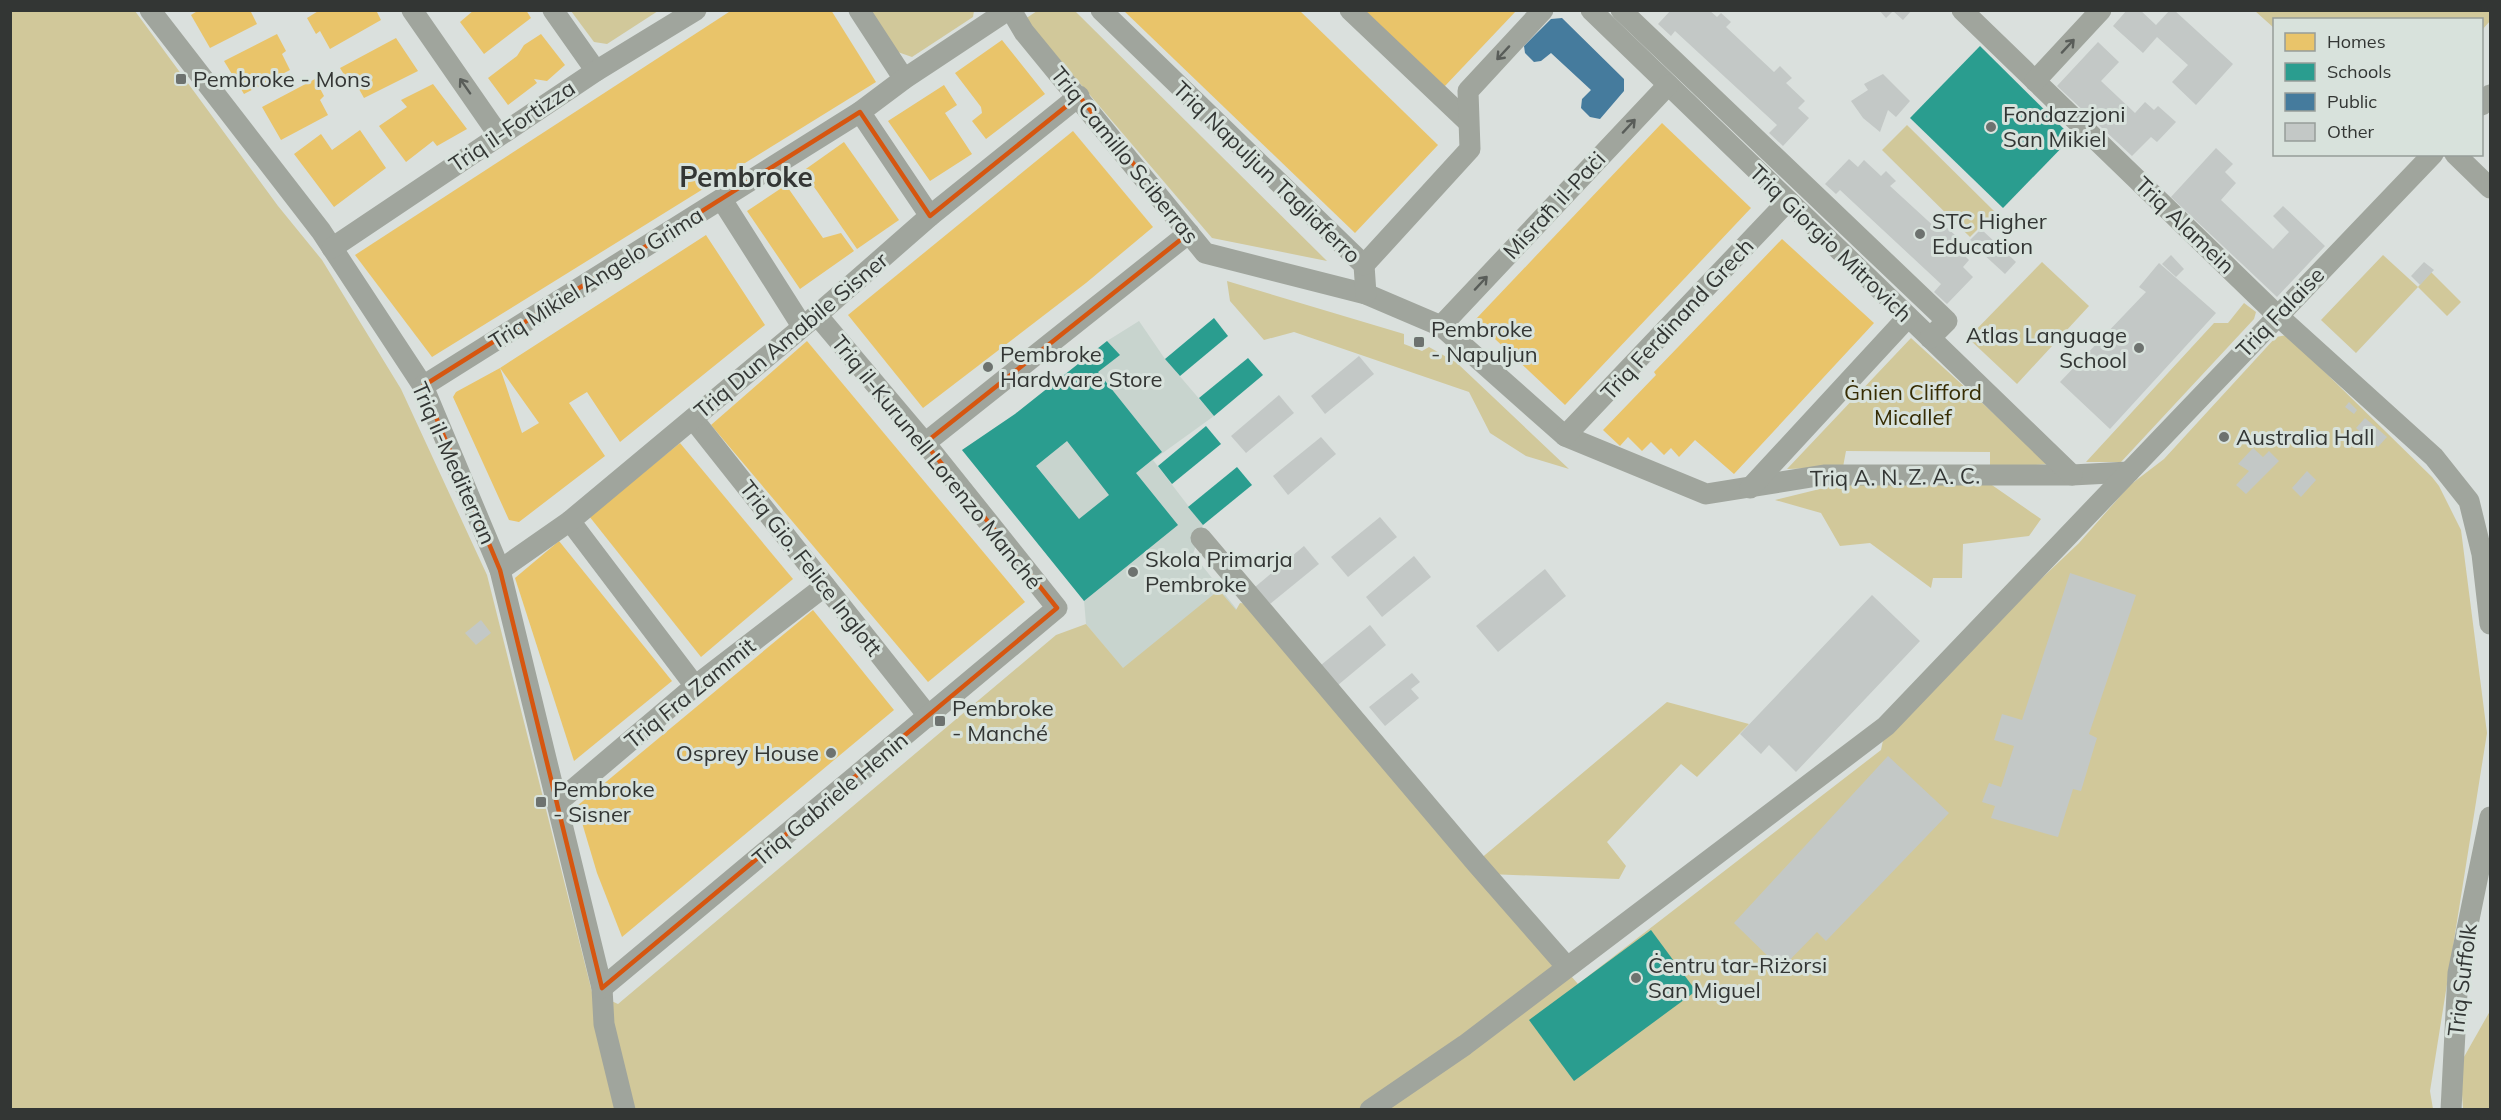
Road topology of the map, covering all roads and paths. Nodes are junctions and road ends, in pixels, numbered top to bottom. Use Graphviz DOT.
graph roads {
  1 [pos="150,10"];
  2 [pos="412,10"];
  3 [pos="553,10"];
  4 [pos="696,10"];
  5 [pos="859,10"];
  6 [pos="1010,10"];
  7 [pos="1101,10"];
  8 [pos="1350,10"];
  9 [pos="1543,10"];
  10 [pos="1591,10"];
  11 [pos="1621,10"];
  12 [pos="1962,10"];
  13 [pos="2101,10"];
  14 [pos="596,70"];
  15 [pos="904,79"];
  16 [pos="2035,81"];
  17 [pos="1668,85"];
  18 [pos="1079,96"];
  19 [pos="860,112"];
  20 [pos="1468,122"];
  21 [pos="498,134"];
  22 [pos="2431,156"];
  23 [pos="2457,156"];
  24 [pos="2490,188"];
  25 [pos="722,200"];
  26 [pos="1788,201"];
  27 [pos="930,216"];
  28 [pos="1189,233"];
  29 [pos="332,248"];
  30 [pos="1364,265"];
  31 [pos="1366,294"];
  32 [pos="2277,315"];
  33 [pos="1908,317"];
  34 [pos="810,321"];
  35 [pos="1441,326"];
  36 [pos="1930,338"];
  37 [pos="423,386"];
  38 [pos="693,419"];
  39 [pos="1565,436"];
  40 [pos="925,444"];
  41 [pos="2129,472"];
  42 [pos="2072,475"];
  43 [pos="1750,488"];
  44 [pos="570,521"];
  45 [pos="1201,538"];
  46 [pos="500,570"];
  47 [pos="825,586"];
  48 [pos="1057,608"];
  49 [pos="2490,624"];
  50 [pos="696,686"];
  51 [pos="929,717"];
  52 [pos="557,803"];
  53 [pos="2490,817"];
  54 [pos="1567,967"];
  55 [pos="602,988"];
  56 [pos="625,1110"];
  57 [pos="1370,1110"];
  58 [pos="2451,1110"];
  1 -- 29 [label="street, Triq il-Mediterran"];
  21 -- 2 [label="street, one-way"];
  3 -- 14 [label="street"];
  4 -- 14 [label="street, Triq il-Fortizza"];
  5 -- 15 [label="street"];
  6 -- 15 [label="street, Triq Mikiel Angelo Grima"];
  6 -- 18 [label="street, Triq Camillo Sciberras"];
  7 -- 30 [label="street, Triq Napuljun Tagliaferro"];
  8 -- 20 [label="street"];
  9 -- 20 [label="street, one-way"];
  10 -- 17 [label="street, Triq Giorgio Mitrovich"];
  11 -- 36 [label="street"];
  12 -- 16 [label="street, Triq Alamein"];
  16 -- 13 [label="street, one-way"];
  14 -- 21 [label="street, Triq il-Fortizza"];
  15 -- 19 [label="street, Triq Mikiel Angelo Grima"];
  16 -- 32 [label="street, Triq Alamein"];
  17 -- 26 [label="street, Triq Giorgio Mitrovich"];
  35 -- 17 [label="street, Misraħ il-Paċi, one-way"];
  18 -- 27 [label="street, Triq Dun Amabile Sisner"];
  18 -- 28 [label="street, Triq Camillo Sciberras"];
  19 -- 25 [label="street, Triq Mikiel Angelo Grima"];
  19 -- 27 [label="street"];
  20 -- 30 [label="street"];
  21 -- 29 [label="street, Triq il-Fortizza"];
  22 -- 32 [label="street, Triq Falaise"];
  23 -- 24 [label="street"];
  25 -- 34 [label="street, Triq il-Kurunell Lorenzo Manché"];
  25 -- 37 [label="street, Triq Mikiel Angelo Grima"];
  26 -- 33 [label="street, Triq Giorgio Mitrovich"];
  26 -- 39 [label="street, Triq Ferdinand Grech"];
  27 -- 34 [label="street, Triq Dun Amabile Sisner"];
  28 -- 31 [label="street, Triq Camillo Sciberras"];
  28 -- 40 [label="street"];
  29 -- 37 [label="street, Triq il-Mediterran"];
  30 -- 31 [label="street, Triq Napuljun Tagliaferro"];
  31 -- 35 [label="street, Triq Napuljun Tagliaferro"];
  32 -- 41 [label="street, Triq Falaise"];
  32 -- 49 [label="street"];
  33 -- 36 [label="street, Triq Giorgio Mitrovich"];
  33 -- 43 [label="street"];
  34 -- 38 [label="street, Triq Dun Amabile Sisner"];
  34 -- 40 [label="street, Triq il-Kurunell Lorenzo Manché"];
  35 -- 39 [label="street, Triq Napuljun Tagliaferro"];
  36 -- 42 [label="street, Triq Giorgio Mitrovich"];
  37 -- 46 [label="street, Triq il-Mediterran"];
  38 -- 44 [label="street, Triq Dun Amabile Sisner"];
  38 -- 47 [label="street, Triq Gio. Felice Inglott"];
  39 -- 43 [label="street, Triq A. N. Z. A. C."];
  40 -- 48 [label="street, Triq il-Kurunell Lorenzo Manché"];
  41 -- 42 [label="street, Triq A. N. Z. A. C."];
  41 -- 54 [label="street, Triq Falaise"];
  42 -- 43 [label="street, Triq A. N. Z. A. C."];
  44 -- 46 [label="street, Triq Dun Amabile Sisner"];
  44 -- 50 [label="street"];
  45 -- 54 [label="street"];
  46 -- 52 [label="street, Triq il-Mediterran"];
  47 -- 50 [label="street, Triq Fra Zammit"];
  47 -- 51 [label="street, Triq Gio. Felice Inglott"];
  48 -- 51 [label="street, Triq Gabriele Henin"];
  50 -- 52 [label="street, Triq Fra Zammit"];
  51 -- 55 [label="street, Triq Gabriele Henin"];
  52 -- 55 [label="street, Triq il-Mediterran"];
  53 -- 58 [label="street, Triq Suffolk"];
  54 -- 57 [label="street, Triq Falaise"];
  55 -- 56 [label="street, Triq il-Mediterran"];
}
